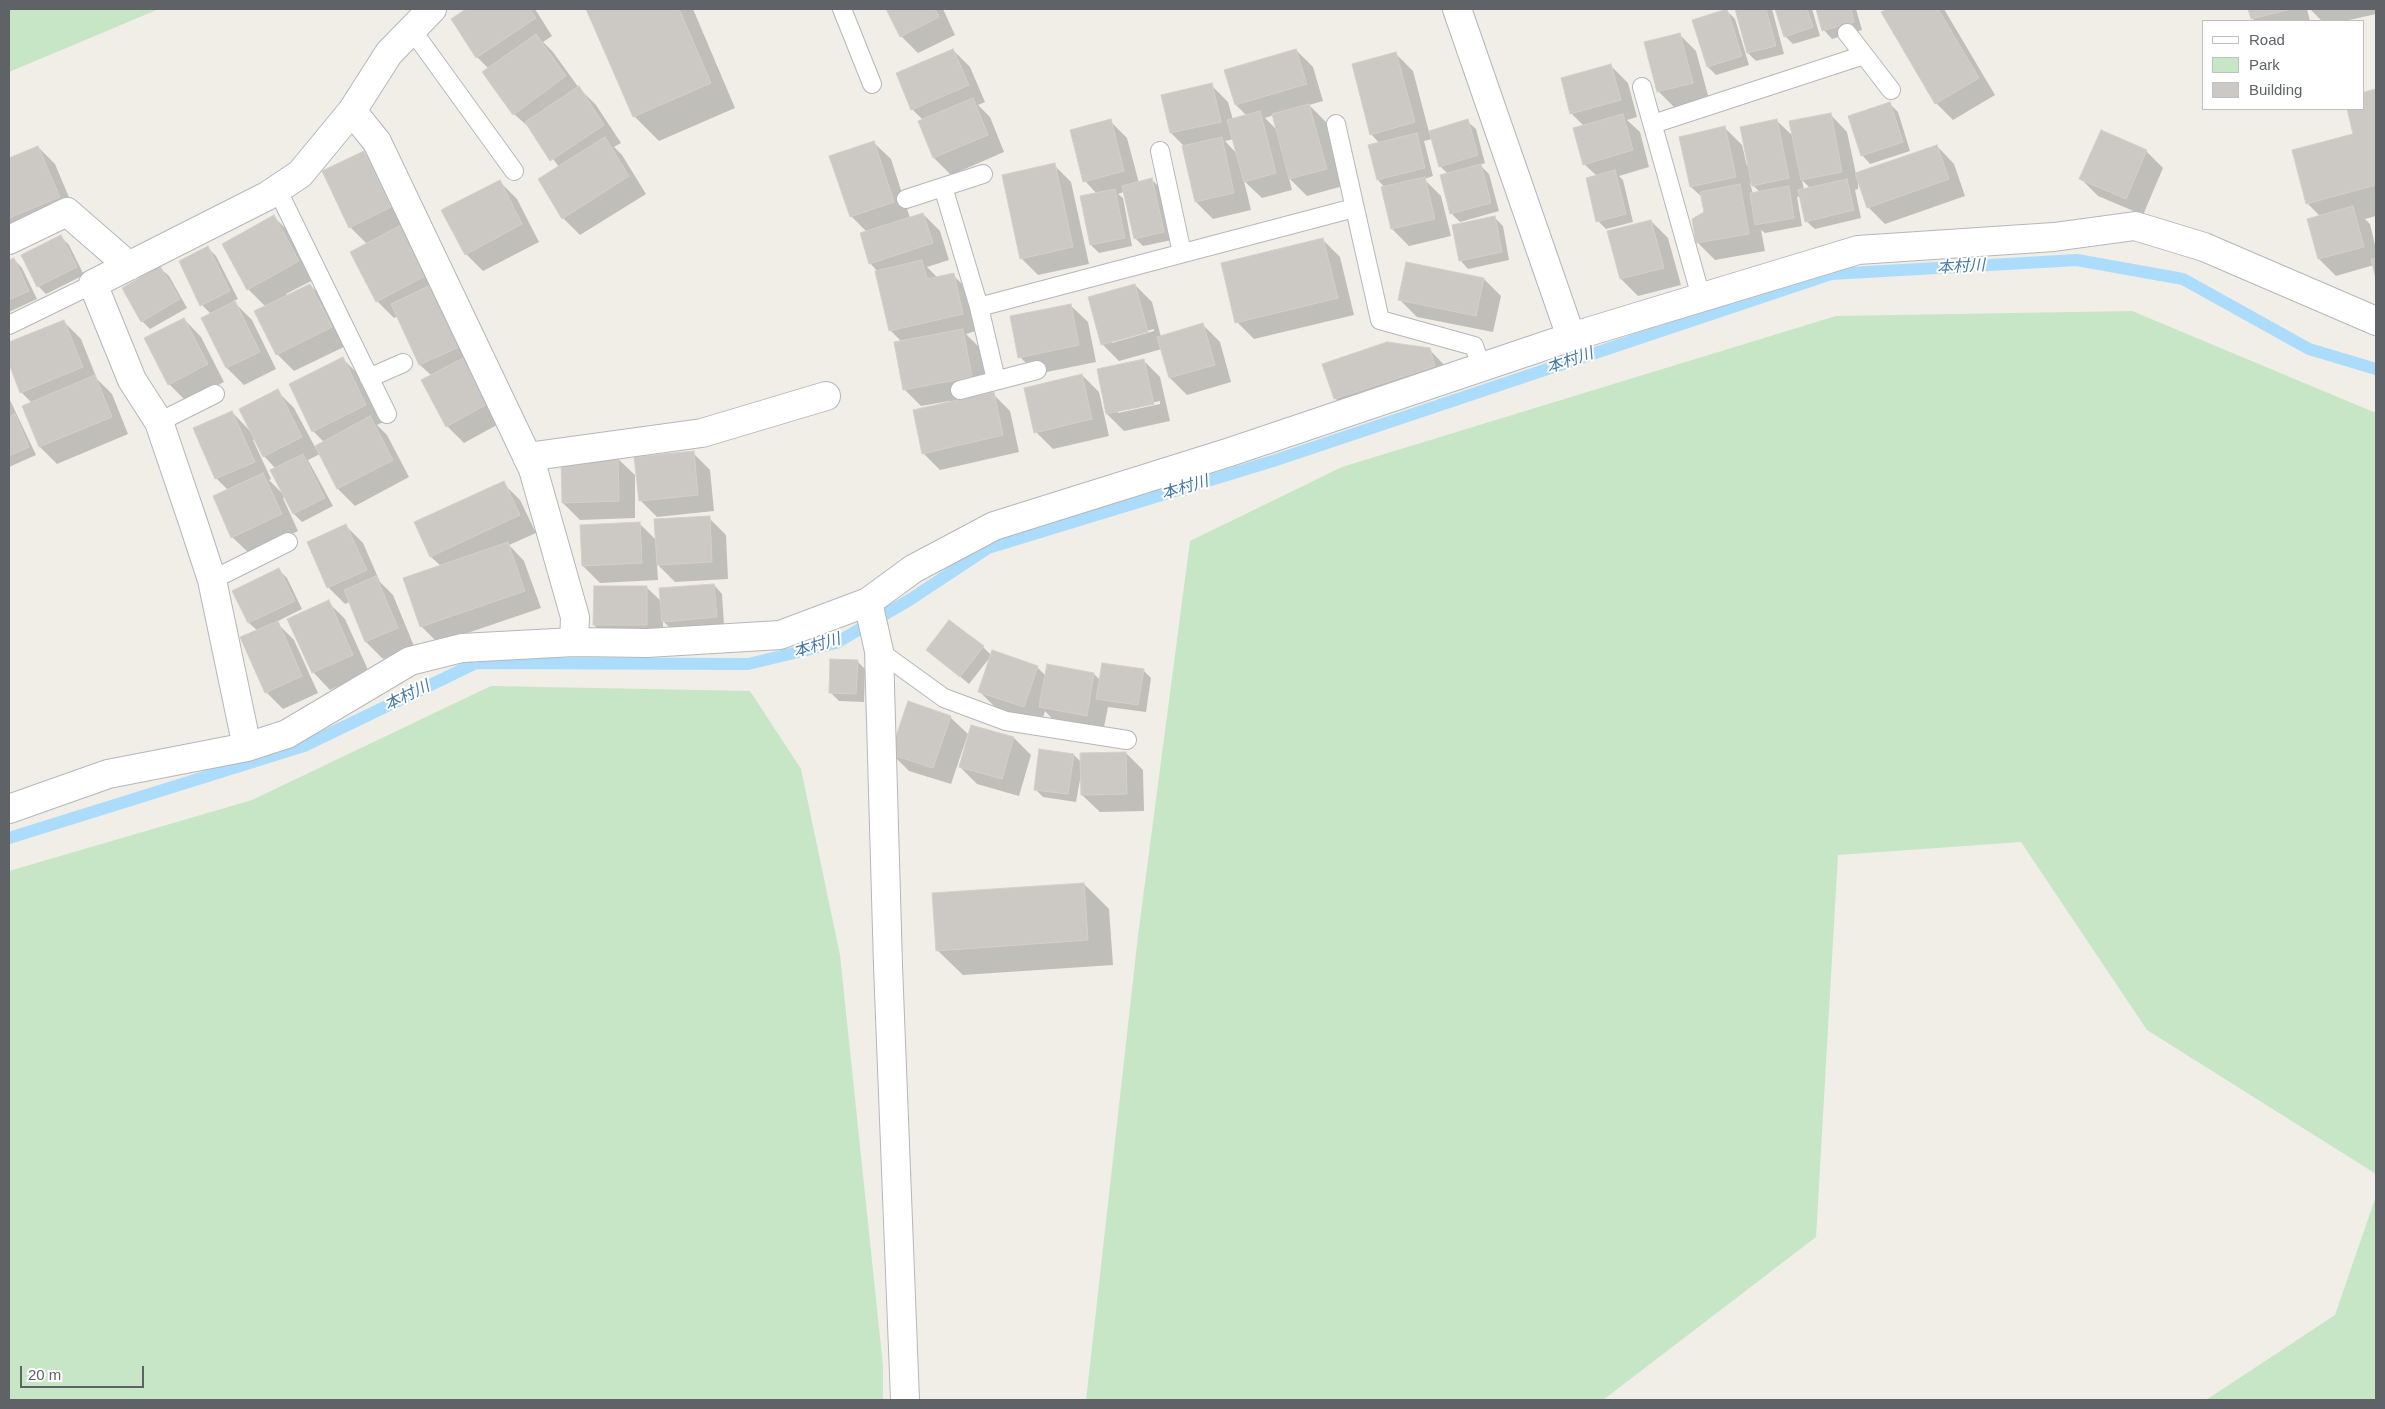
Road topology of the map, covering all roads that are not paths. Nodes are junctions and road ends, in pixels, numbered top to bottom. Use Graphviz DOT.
graph roads {
  1 [pos="432,9"];
  2 [pos="842,9"];
  3 [pos="1457,9"];
  4 [pos="412,30"];
  5 [pos="1847,33"];
  6 [pos="1864,55"];
  7 [pos="872,84"];
  8 [pos="1642,87"];
  9 [pos="1891,90"];
  10 [pos="352,111"];
  11 [pos="1336,124"];
  12 [pos="1653,124"];
  13 [pos="1160,151"];
  14 [pos="514,171"];
  15 [pos="983,174"];
  16 [pos="943,187"];
  17 [pos="277,189"];
  18 [pos="906,199"];
  19 [pos="1354,208"];
  20 [pos="9,240"];
  21 [pos="1182,253"];
  22 [pos="129,266"];
  23 [pos="93,284"];
  24 [pos="1702,297"];
  25 [pos="979,307"];
  26 [pos="2376,321"];
  27 [pos="9,325"];
  28 [pos="1571,337"];
  29 [pos="403,363"];
  30 [pos="1481,366"];
  31 [pos="1036,370"];
  32 [pos="370,378"];
  33 [pos="996,380"];
  34 [pos="960,390"];
  35 [pos="215,394"];
  36 [pos="826,396"];
  37 [pos="387,414"];
  38 [pos="159,422"];
  39 [pos="527,457"];
  40 [pos="288,542"];
  41 [pos="212,580"];
  42 [pos="868,608"];
  43 [pos="574,642"];
  44 [pos="878,646"];
  45 [pos="1127,740"];
  46 [pos="247,747"];
  47 [pos="9,809"];
  48 [pos="906,1400"];
  1 -- 4 [label="street"];
  2 -- 7 [label="lane"];
  3 -- 28 [label="street"];
  4 -- 10 [label="street"];
  4 -- 14 [label="lane"];
  5 -- 6 [label="lane"];
  6 -- 9 [label="lane"];
  6 -- 12 [label="lane"];
  8 -- 12 [label="lane"];
  10 -- 17 [label="street"];
  10 -- 39 [label="street"];
  11 -- 19 [label="lane"];
  12 -- 24 [label="lane"];
  13 -- 21 [label="lane"];
  15 -- 16 [label="lane"];
  16 -- 18 [label="lane"];
  16 -- 25 [label="lane"];
  17 -- 22 [label="street"];
  17 -- 32 [label="lane"];
  19 -- 21 [label="lane"];
  19 -- 30 [label="lane"];
  20 -- 22 [label="street"];
  21 -- 25 [label="lane"];
  22 -- 23 [label="street"];
  23 -- 27 [label="lane"];
  23 -- 38 [label="street"];
  24 -- 26 [label="street"];
  24 -- 28 [label="street"];
  25 -- 33 [label="lane"];
  28 -- 30 [label="street"];
  29 -- 32 [label="lane"];
  30 -- 42 [label="street"];
  31 -- 33 [label="lane"];
  32 -- 37 [label="lane"];
  33 -- 34 [label="lane"];
  35 -- 38 [label="lane"];
  36 -- 39 [label="street"];
  38 -- 41 [label="street"];
  39 -- 43 [label="street"];
  40 -- 41 [label="lane"];
  41 -- 46 [label="street"];
  42 -- 43 [label="street"];
  42 -- 44 [label="street"];
  43 -- 46 [label="street"];
  44 -- 45 [label="lane"];
  44 -- 48 [label="street"];
  46 -- 47 [label="street"];
}
